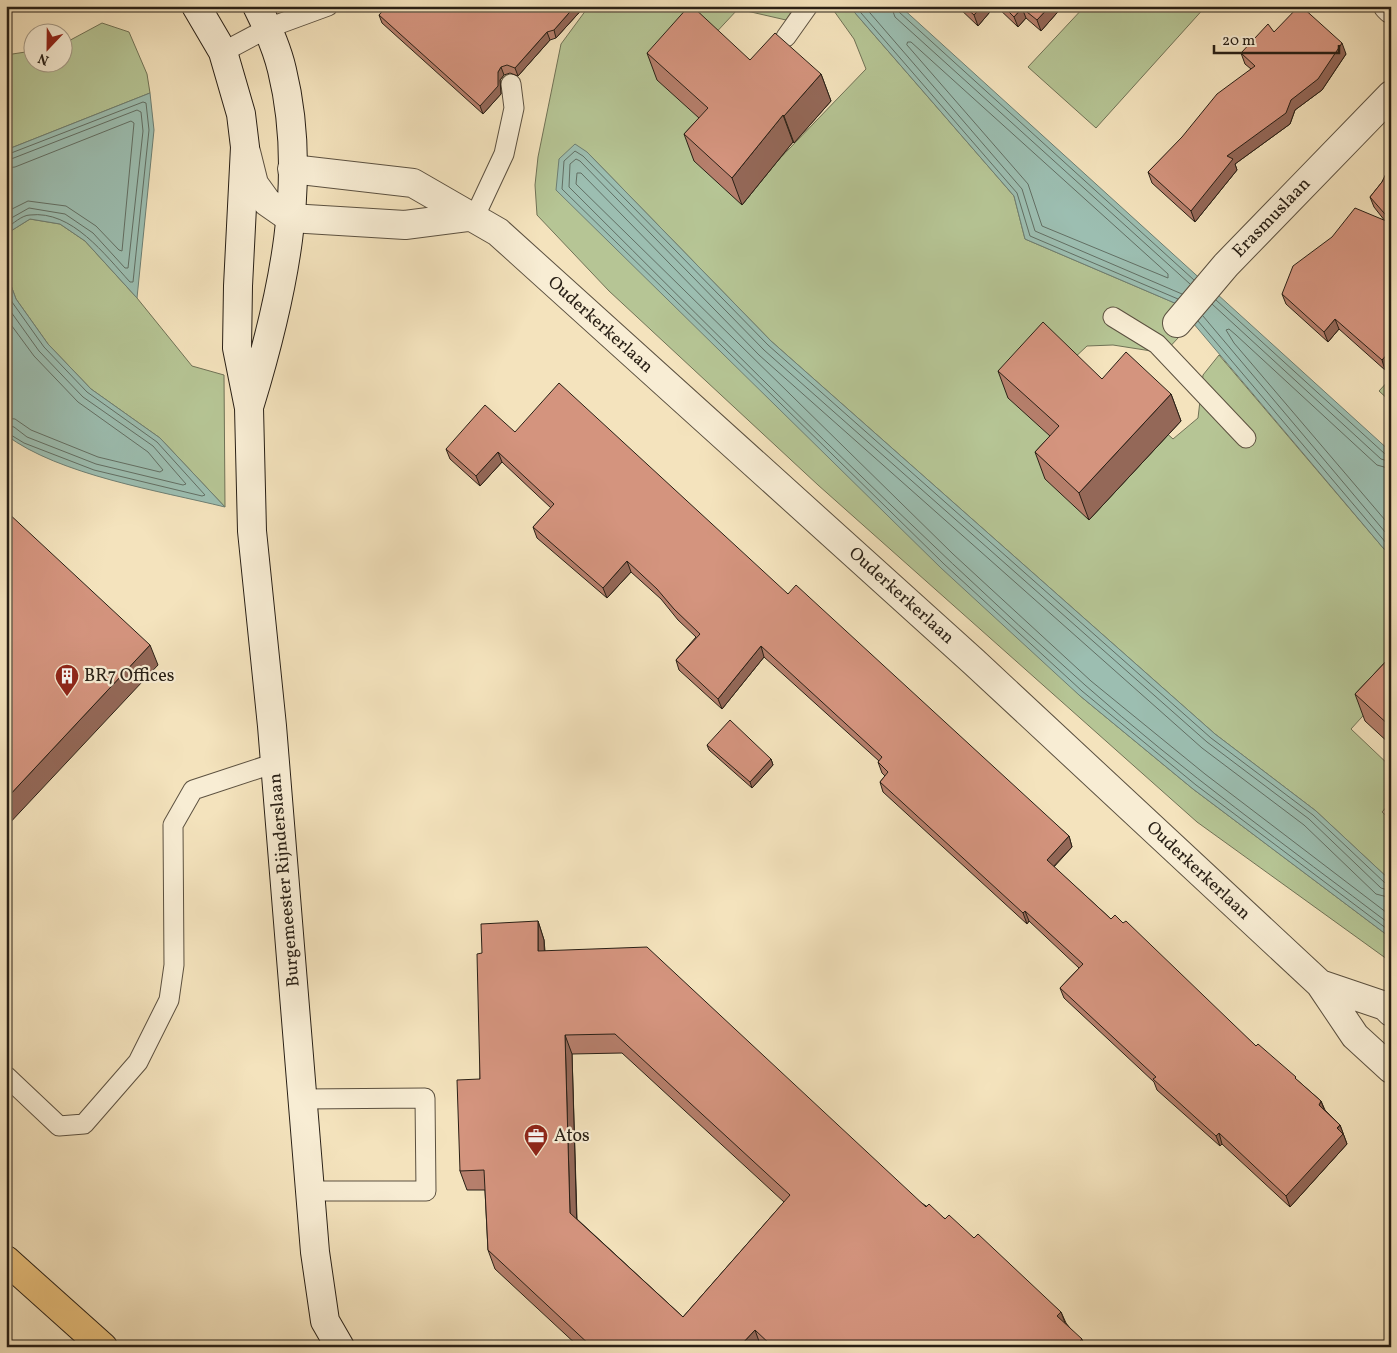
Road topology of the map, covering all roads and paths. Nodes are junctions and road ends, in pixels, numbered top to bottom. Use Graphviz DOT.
graph roads {
  1 [pos="196,6"];
  2 [pos="328,6"];
  3 [pos="808,6"];
  4 [pos="1388,6"];
  5 [pos="1391,9"];
  6 [pos="262,17"];
  7 [pos="786,37"];
  8 [pos="223,52"];
  9 [pos="511,84"];
  10 [pos="1391,95"];
  11 [pos="245,148"];
  12 [pos="292,169"];
  13 [pos="474,216"];
  14 [pos="290,218"];
  15 [pos="1113,317"];
  16 [pos="1177,323"];
  17 [pos="1157,344"];
  18 [pos="249,408"];
  19 [pos="1246,438"];
  20 [pos="275,763"];
  21 [pos="1320,984"];
  22 [pos="1391,1012"];
  23 [pos="1391,1069"];
  24 [pos="6,1076"];
  25 [pos="302,1098"];
  26 [pos="310,1191"];
  27 [pos="6,1260"];
  28 [pos="103,1347"];
  29 [pos="340,1347"];
  1 -- 8 [label="street, Burgemeester Rijnderslaan"];
  2 -- 6 [label="lane"];
  3 -- 7 [label="lane"];
  4 -- 5 [label="street"];
  6 -- 8 [label="lane"];
  6 -- 12 [label="street, Burgemeester Rijnderslaan"];
  8 -- 11 [label="street, Burgemeester Rijnderslaan"];
  9 -- 13 [label="lane"];
  10 -- 16 [label="street, Erasmuslaan"];
  11 -- 14 [label="street"];
  11 -- 18 [label="street, Burgemeester Rijnderslaan"];
  12 -- 13 [label="street, Ouderkerkerlaan"];
  12 -- 14 [label="street, Burgemeester Rijnderslaan"];
  13 -- 14 [label="street"];
  13 -- 21 [label="street, Ouderkerkerlaan"];
  14 -- 18 [label="street, Burgemeester Rijnderslaan"];
  15 -- 17 [label="lane"];
  16 -- 17 [label="lane, Erasmuslaan"];
  17 -- 19 [label="lane"];
  18 -- 20 [label="street, Burgemeester Rijnderslaan"];
  20 -- 24 [label="lane"];
  20 -- 25 [label="street, Burgemeester Rijnderslaan"];
  21 -- 22 [label="street, Ouderkerkerlaan"];
  21 -- 23 [label="street, Ouderkerkerlaan"];
  25 -- 26 [label="street, Burgemeester Rijnderslaan"];
  25 -- 26 [label="lane"];
  26 -- 29 [label="street, Burgemeester Rijnderslaan"];
  27 -- 28 [label="highway"];
}
